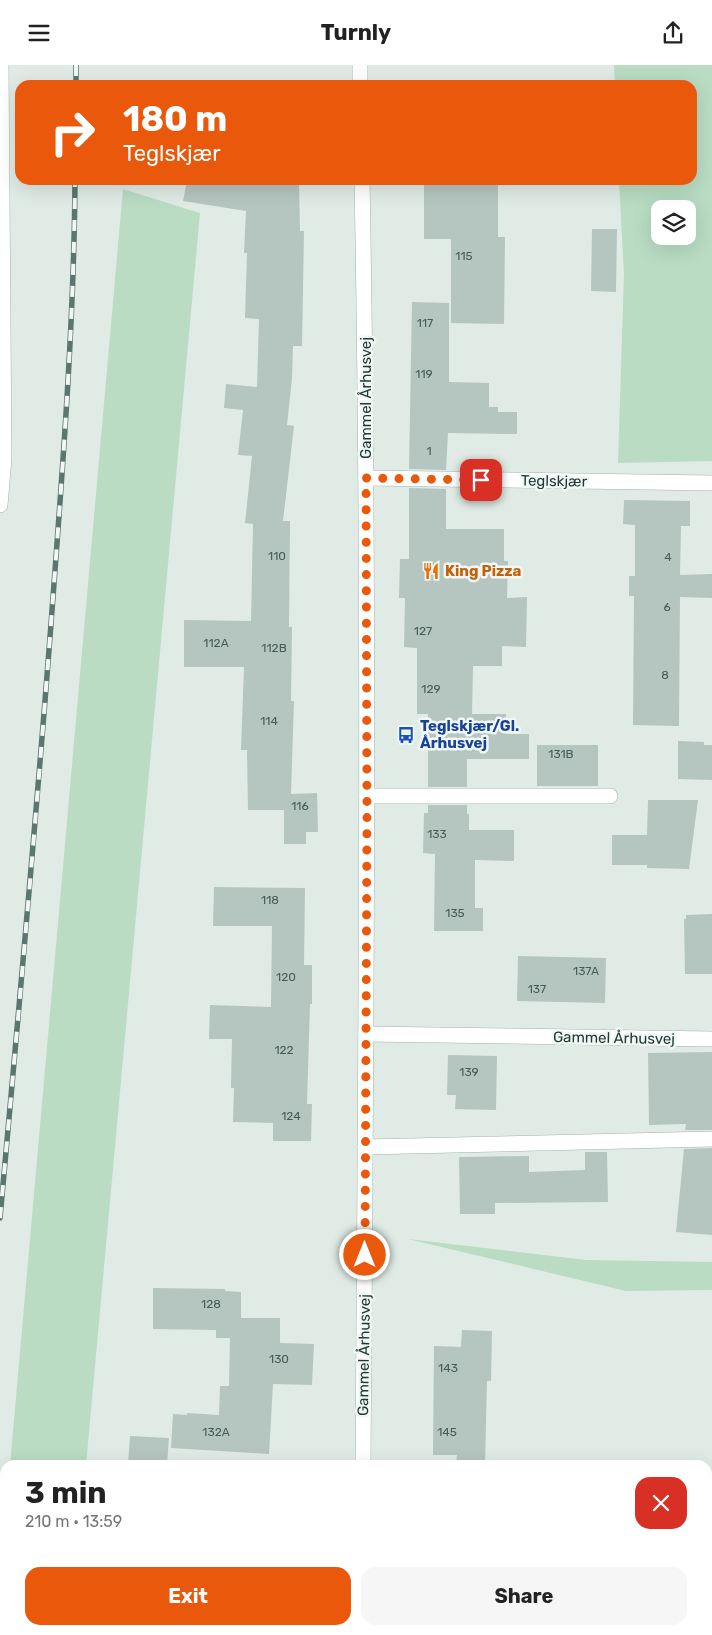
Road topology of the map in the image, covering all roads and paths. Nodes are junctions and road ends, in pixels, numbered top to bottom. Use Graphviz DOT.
graph roads {
  1 [pos="1,65"];
  2 [pos="360,65"];
  3 [pos="360,80"];
  4 [pos="362,185"];
  5 [pos="366,478"];
  6 [pos="712,483"];
  7 [pos="0,505"];
  8 [pos="367,796"];
  9 [pos="610,796"];
  10 [pos="366,1034"];
  11 [pos="712,1039"];
  12 [pos="712,1139"];
  13 [pos="365,1147"];
  14 [pos="363,1460"];
  1 -- 7 [label="street"];
  2 -- 3 [label="street"];
  4 -- 5 [label="street, Gammel Århusvej"];
  5 -- 6 [label="street, Teglskjær"];
  5 -- 8 [label="street, Gammel Århusvej"];
  8 -- 9 [label="street"];
  8 -- 10 [label="street, Gammel Århusvej"];
  10 -- 11 [label="street, Gammel Århusvej"];
  10 -- 13 [label="street, Gammel Århusvej"];
  12 -- 13 [label="street"];
  13 -- 14 [label="street, Gammel Århusvej"];
}
